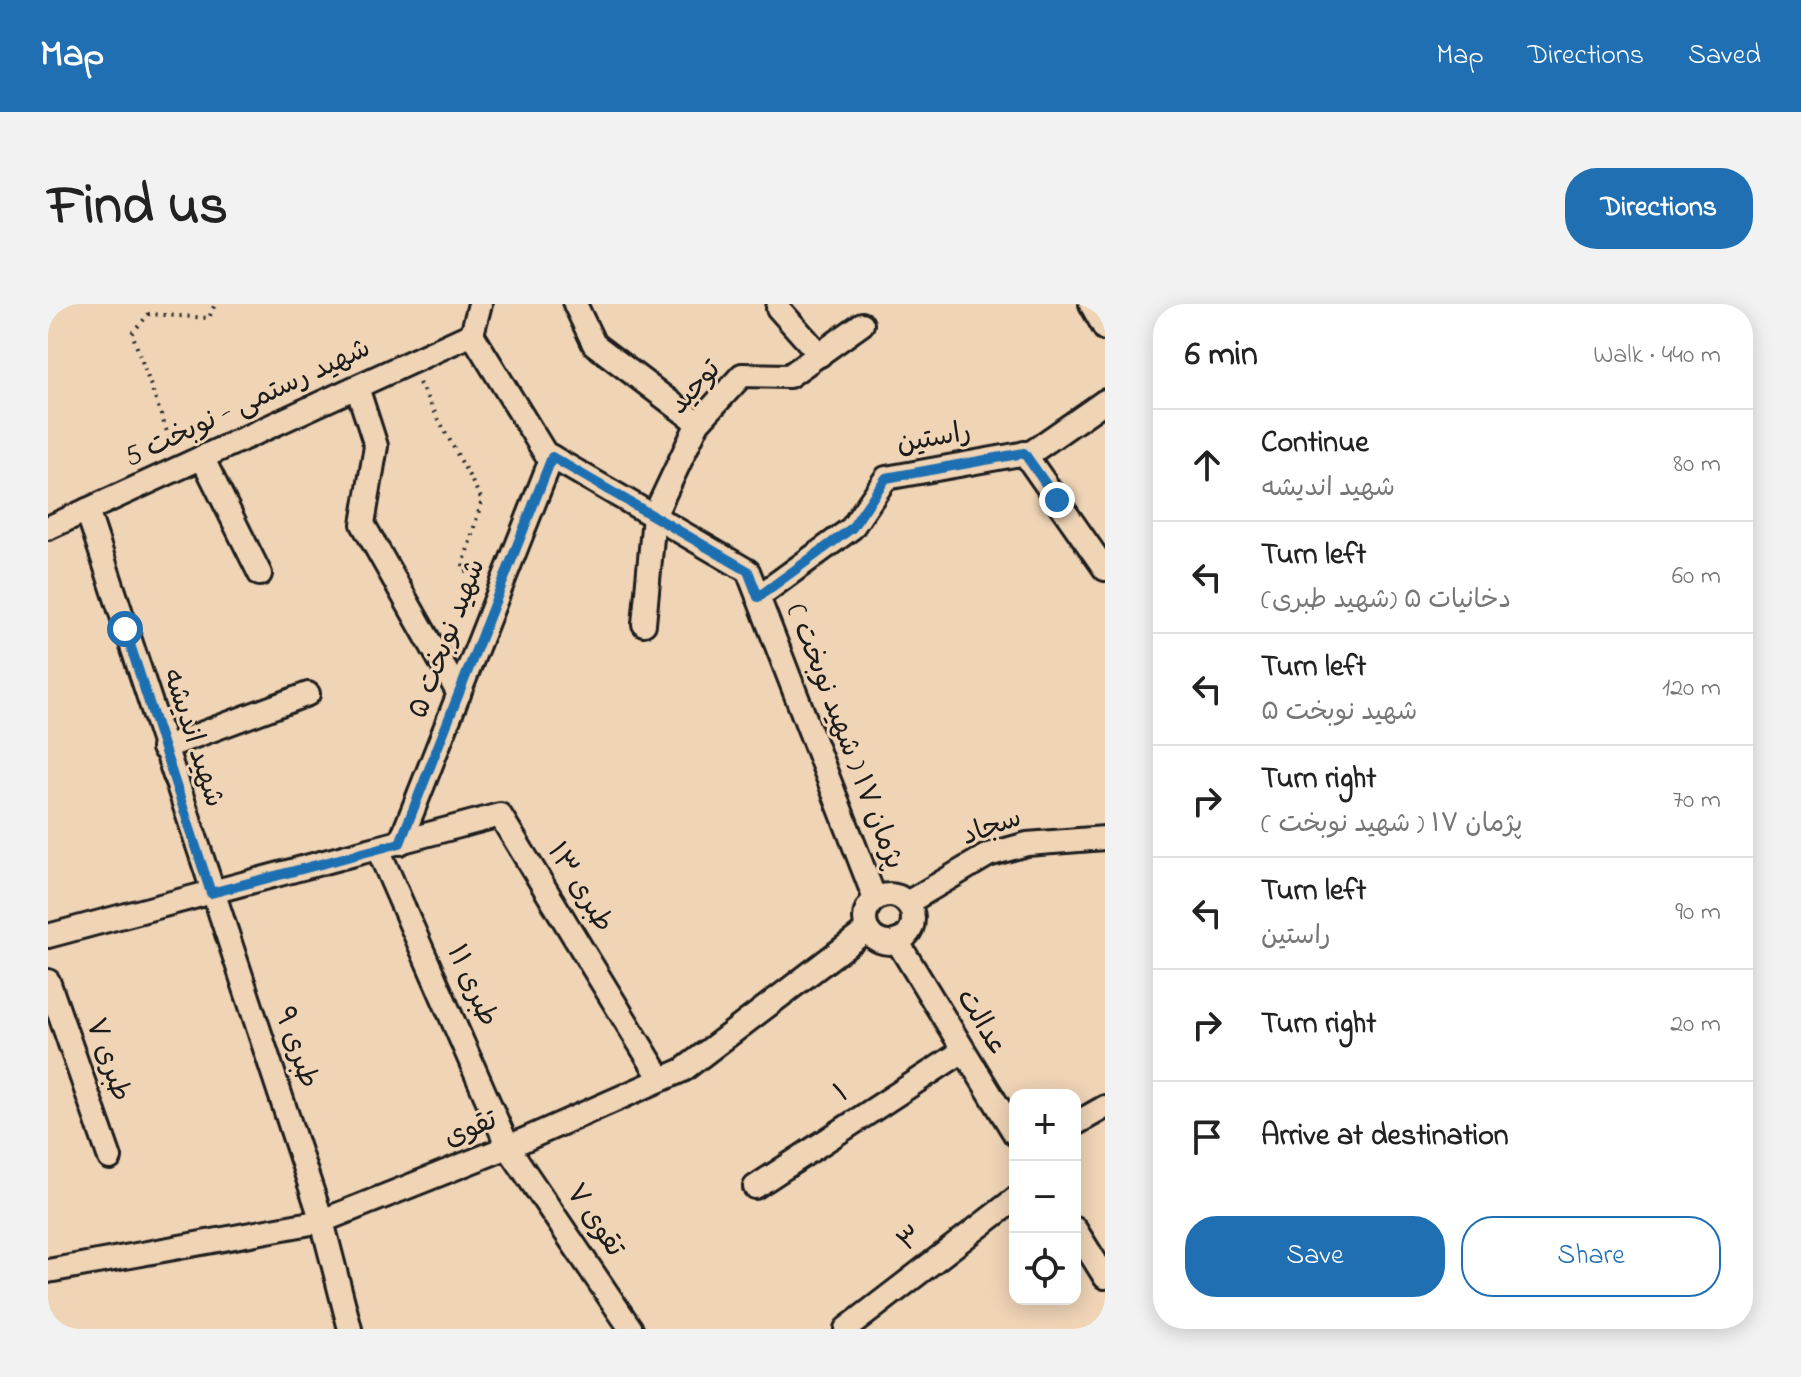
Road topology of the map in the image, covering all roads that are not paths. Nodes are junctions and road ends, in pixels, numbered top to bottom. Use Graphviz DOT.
graph roads {
  1 [pos="480,304"];
  2 [pos="575,304"];
  3 [pos="1091,304"];
  4 [pos="778,308"];
  5 [pos="862,324"];
  6 [pos="1105,329"];
  7 [pos="472,334"];
  8 [pos="820,355"];
  9 [pos="357,387"];
  10 [pos="1105,401"];
  11 [pos="698,423"];
  12 [pos="1024,453"];
  13 [pos="202,457"];
  14 [pos="552,457"];
  15 [pos="87,510"];
  16 [pos="654,516"];
  17 [pos="48,528"];
  18 [pos="1105,569"];
  19 [pos="260,574"];
  20 [pos="758,597"];
  21 [pos="644,624"];
  22 [pos="308,694"];
  23 [pos="459,694"];
  24 [pos="163,748"];
  25 [pos="1105,838"];
  26 [pos="400,843"];
  27 [pos="378,849"];
  28 [pos="211,893"];
  29 [pos="875,899"];
  30 [pos="907,903"];
  31 [pos="867,930"];
  32 [pos="48,936"];
  33 [pos="897,941"];
  34 [pos="48,981"];
  35 [pos="963,1051"];
  36 [pos="661,1079"];
  37 [pos="1105,1107"];
  38 [pos="1081,1121"];
  39 [pos="1009,1124"];
  40 [pos="508,1147"];
  41 [pos="110,1158"];
  42 [pos="755,1187"];
  43 [pos="1009,1204"];
  44 [pos="322,1221"];
  45 [pos="1078,1233"];
  46 [pos="48,1271"];
  47 [pos="1105,1277"];
  48 [pos="350,1329"];
  49 [pos="631,1329"];
  50 [pos="846,1329"];
  1 -- 7 [label="street"];
  2 -- 11 [label="street"];
  3 -- 6 [label="street"];
  4 -- 8 [label="street"];
  5 -- 8 [label="street, توحید"];
  7 -- 9 [label="street, شهید رستمی - نوبخت 5"];
  7 -- 14 [label="street, پژمان ۱۷ ( شهید نوبخت )"];
  8 -- 11 [label="street, توحید"];
  9 -- 13 [label="street, شهید رستمی - نوبخت 5"];
  9 -- 23 [label="street"];
  10 -- 12 [label="street, راستین"];
  11 -- 16 [label="street, توحید"];
  12 -- 18 [label="street"];
  12 -- 20 [label="street, راستین"];
  13 -- 15 [label="street, شهید رستمی - نوبخت 5"];
  13 -- 19 [label="street"];
  14 -- 16 [label="street, پژمان ۱۷ ( شهید نوبخت )"];
  14 -- 23 [label="street, شهید نوبخت ۵"];
  15 -- 17 [label="street, شهید رستمی - نوبخت 5"];
  15 -- 24 [label="street, شهید اندیشه"];
  16 -- 20 [label="street, پژمان ۱۷ ( شهید نوبخت )"];
  16 -- 21 [label="street"];
  20 -- 29 [label="street, پژمان ۱۷ ( شهید نوبخت )"];
  22 -- 24 [label="street"];
  23 -- 26 [label="street, شهید نوبخت ۵"];
  24 -- 28 [label="street, شهید اندیشه"];
  25 -- 30 [label="street, سجاد"];
  26 -- 27 [label="street"];
  26 -- 36 [label="street, طبری ۱۳"];
  27 -- 28 [label="street"];
  27 -- 40 [label="street, طبری ۱۱"];
  28 -- 32 [label="street"];
  28 -- 44 [label="street, طبری ۹"];
  29 -- 30 [label="street"];
  29 -- 31 [label="street"];
  30 -- 33 [label="street"];
  31 -- 33 [label="street"];
  31 -- 36 [label="street, تقوی"];
  33 -- 35 [label="street, عدالت"];
  34 -- 41 [label="street, طبری ۷"];
  35 -- 39 [label="street, عدالت"];
  35 -- 42 [label="street, ۱"];
  36 -- 40 [label="street, تقوی"];
  37 -- 38 [label="street"];
  40 -- 44 [label="street, تقوی"];
  40 -- 49 [label="street, تقوی ۷"];
  43 -- 50 [label="street, ۳"];
  44 -- 46 [label="street, تقوی"];
  44 -- 48 [label="street, طبری ۹"];
  45 -- 47 [label="street"];
}
